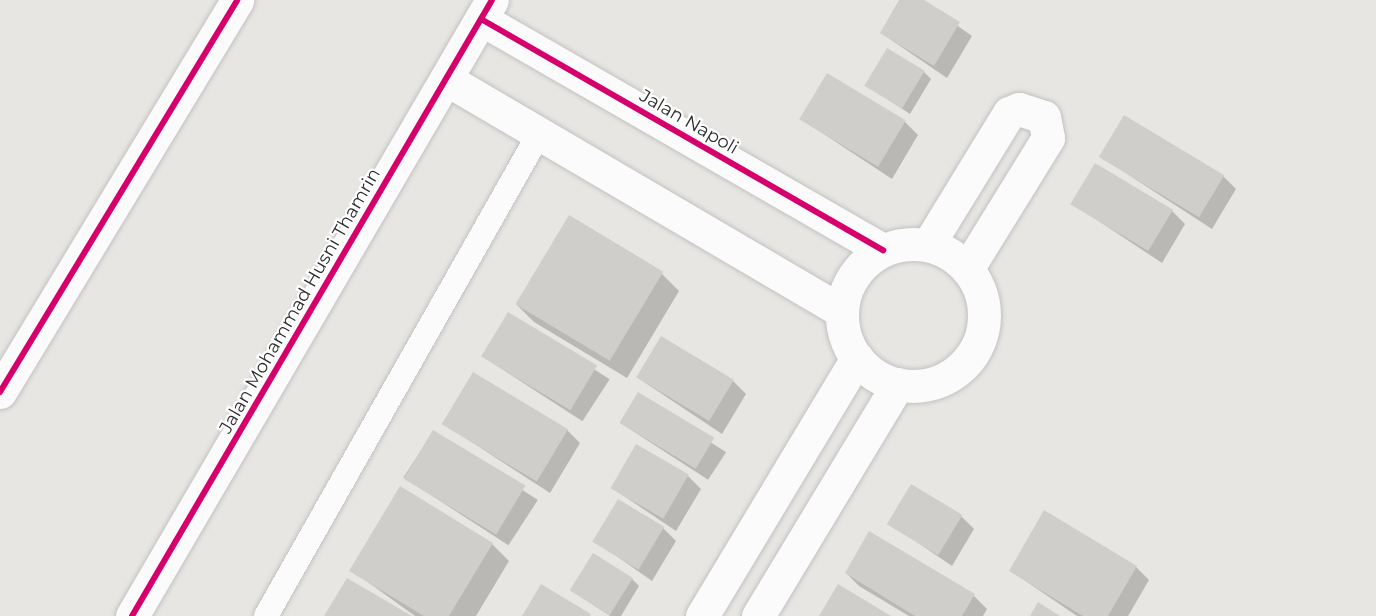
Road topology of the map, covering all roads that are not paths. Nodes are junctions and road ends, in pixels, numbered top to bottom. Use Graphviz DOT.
graph roads {
  1 [pos="237,0"];
  2 [pos="486,10"];
  3 [pos="446,79"];
  4 [pos="539,134"];
  5 [pos="928,245"];
  6 [pos="883,250"];
  7 [pos="967,268"];
  8 [pos="842,311"];
  9 [pos="857,358"];
  10 [pos="898,384"];
  11 [pos="0,392"];
  12 [pos="132,616"];
  13 [pos="266,616"];
  14 [pos="702,616"];
  15 [pos="758,616"];
  1 -- 11 [label="street"];
  2 -- 3 [label="street, Jalan Mohammad Husni Thamrin"];
  2 -- 6 [label="street, Jalan Napoli"];
  3 -- 4 [label="street"];
  3 -- 12 [label="street, Jalan Mohammad Husni Thamrin"];
  4 -- 8 [label="street"];
  4 -- 13 [label="lane"];
  5 -- 6 [label="street"];
  5 -- 7 [label="street"];
  5 -- 7 [label="street"];
  6 -- 8 [label="street"];
  7 -- 10 [label="street"];
  8 -- 9 [label="street"];
  9 -- 10 [label="street"];
  9 -- 14 [label="street"];
  10 -- 15 [label="street"];
}
